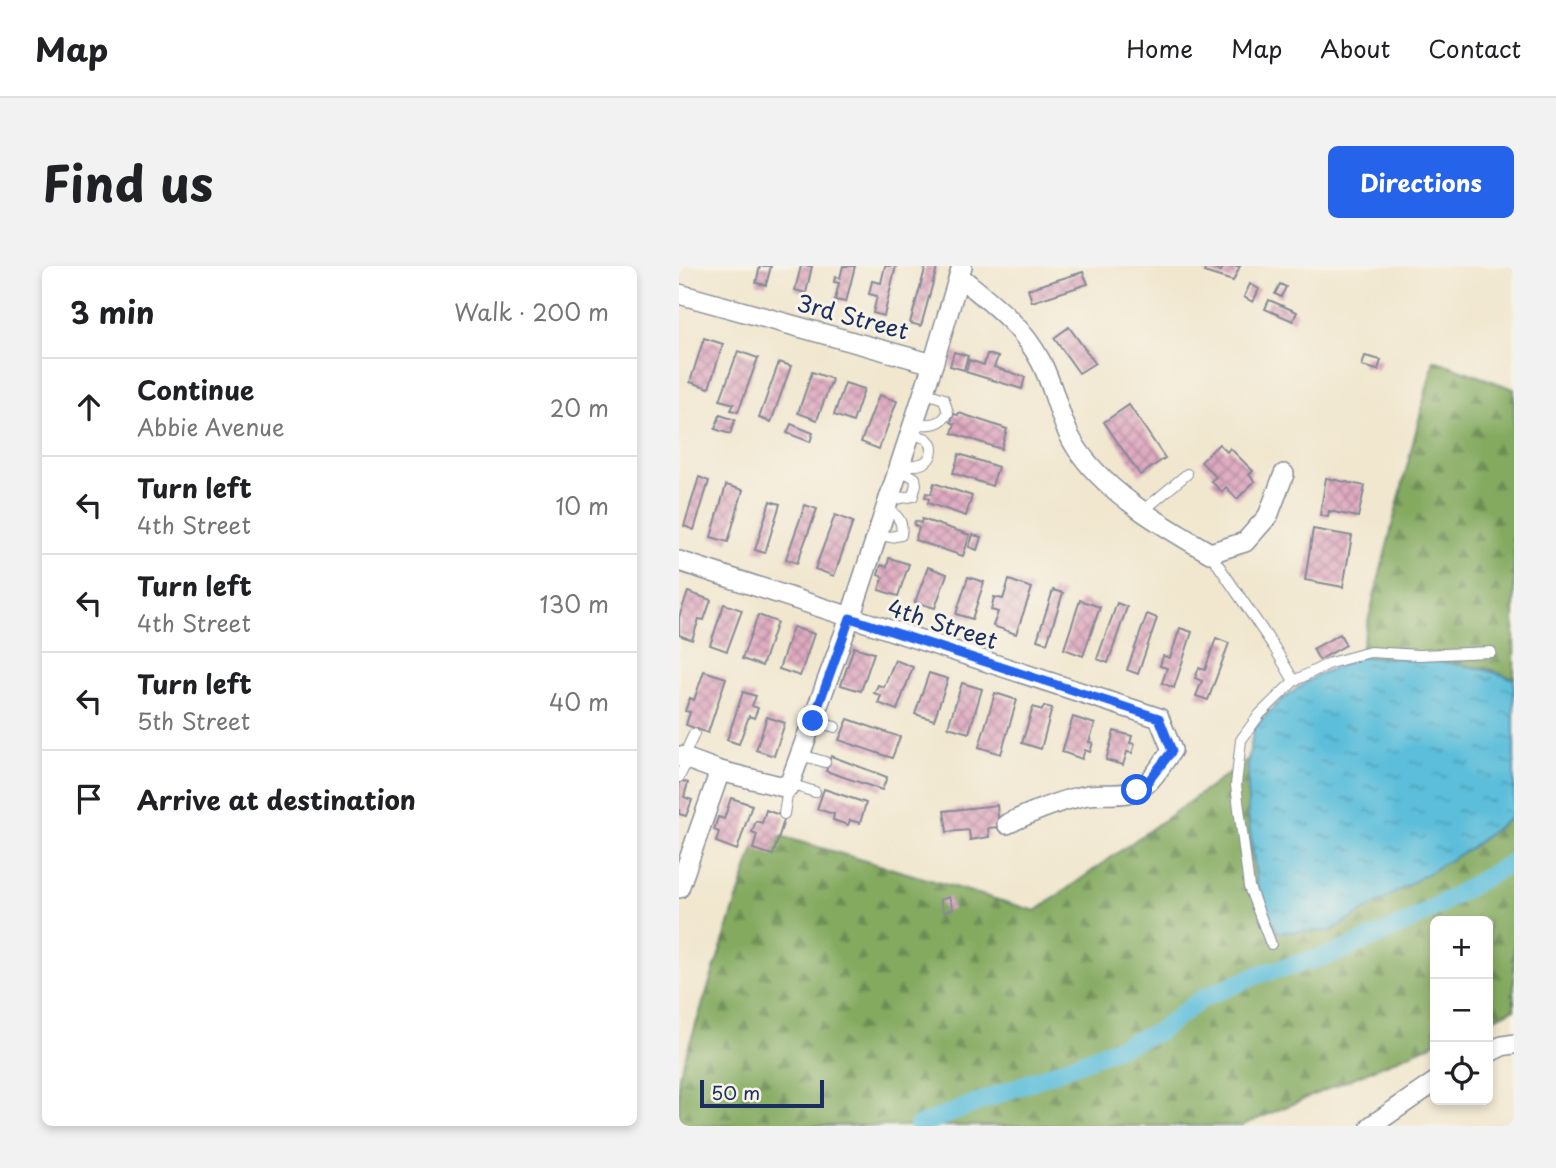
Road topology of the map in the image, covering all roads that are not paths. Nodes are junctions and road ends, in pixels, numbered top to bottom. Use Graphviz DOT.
graph roads {
  1 [pos="960,271"];
  2 [pos="679,294"];
  3 [pos="933,364"];
  4 [pos="924,392"];
  5 [pos="912,429"];
  6 [pos="1187,474"];
  7 [pos="1284,474"];
  8 [pos="1143,511"];
  9 [pos="1210,553"];
  10 [pos="679,561"];
  11 [pos="850,618"];
  12 [pos="1492,652"];
  13 [pos="1294,681"];
  14 [pos="813,721"];
  15 [pos="835,727"];
  16 [pos="694,734"];
  17 [pos="801,755"];
  18 [pos="683,758"];
  19 [pos="825,762"];
  20 [pos="720,771"];
  21 [pos="679,777"];
  22 [pos="789,786"];
  23 [pos="815,792"];
  24 [pos="784,814"];
  25 [pos="1007,824"];
  26 [pos="679,888"];
  27 [pos="1271,943"];
  28 [pos="1514,1044"];
  29 [pos="1493,1051"];
  30 [pos="1430,1085"];
  31 [pos="1371,1126"];
  1 -- 3 [label="street"];
  1 -- 8 [label="street"];
  2 -- 3 [label="street, 3rd Street"];
  3 -- 4 [label="street"];
  4 -- 5 [label="street"];
  4 -- 5 [label="lane"];
  5 -- 11 [label="street"];
  6 -- 8 [label="lane"];
  7 -- 9 [label="street"];
  8 -- 9 [label="street"];
  9 -- 13 [label="lane"];
  10 -- 11 [label="street, 4th Street"];
  11 -- 14 [label="street"];
  11 -- 25 [label="street, 4th Street"];
  12 -- 13 [label="lane"];
  13 -- 27 [label="lane"];
  14 -- 15 [label="lane"];
  14 -- 17 [label="street"];
  16 -- 18 [label="lane"];
  17 -- 19 [label="lane"];
  17 -- 22 [label="street"];
  18 -- 20 [label="street"];
  18 -- 21 [label="lane"];
  20 -- 22 [label="street"];
  20 -- 26 [label="street"];
  22 -- 23 [label="lane"];
  22 -- 24 [label="lane"];
  28 -- 29 [label="street"];
  30 -- 31 [label="street"];
}
